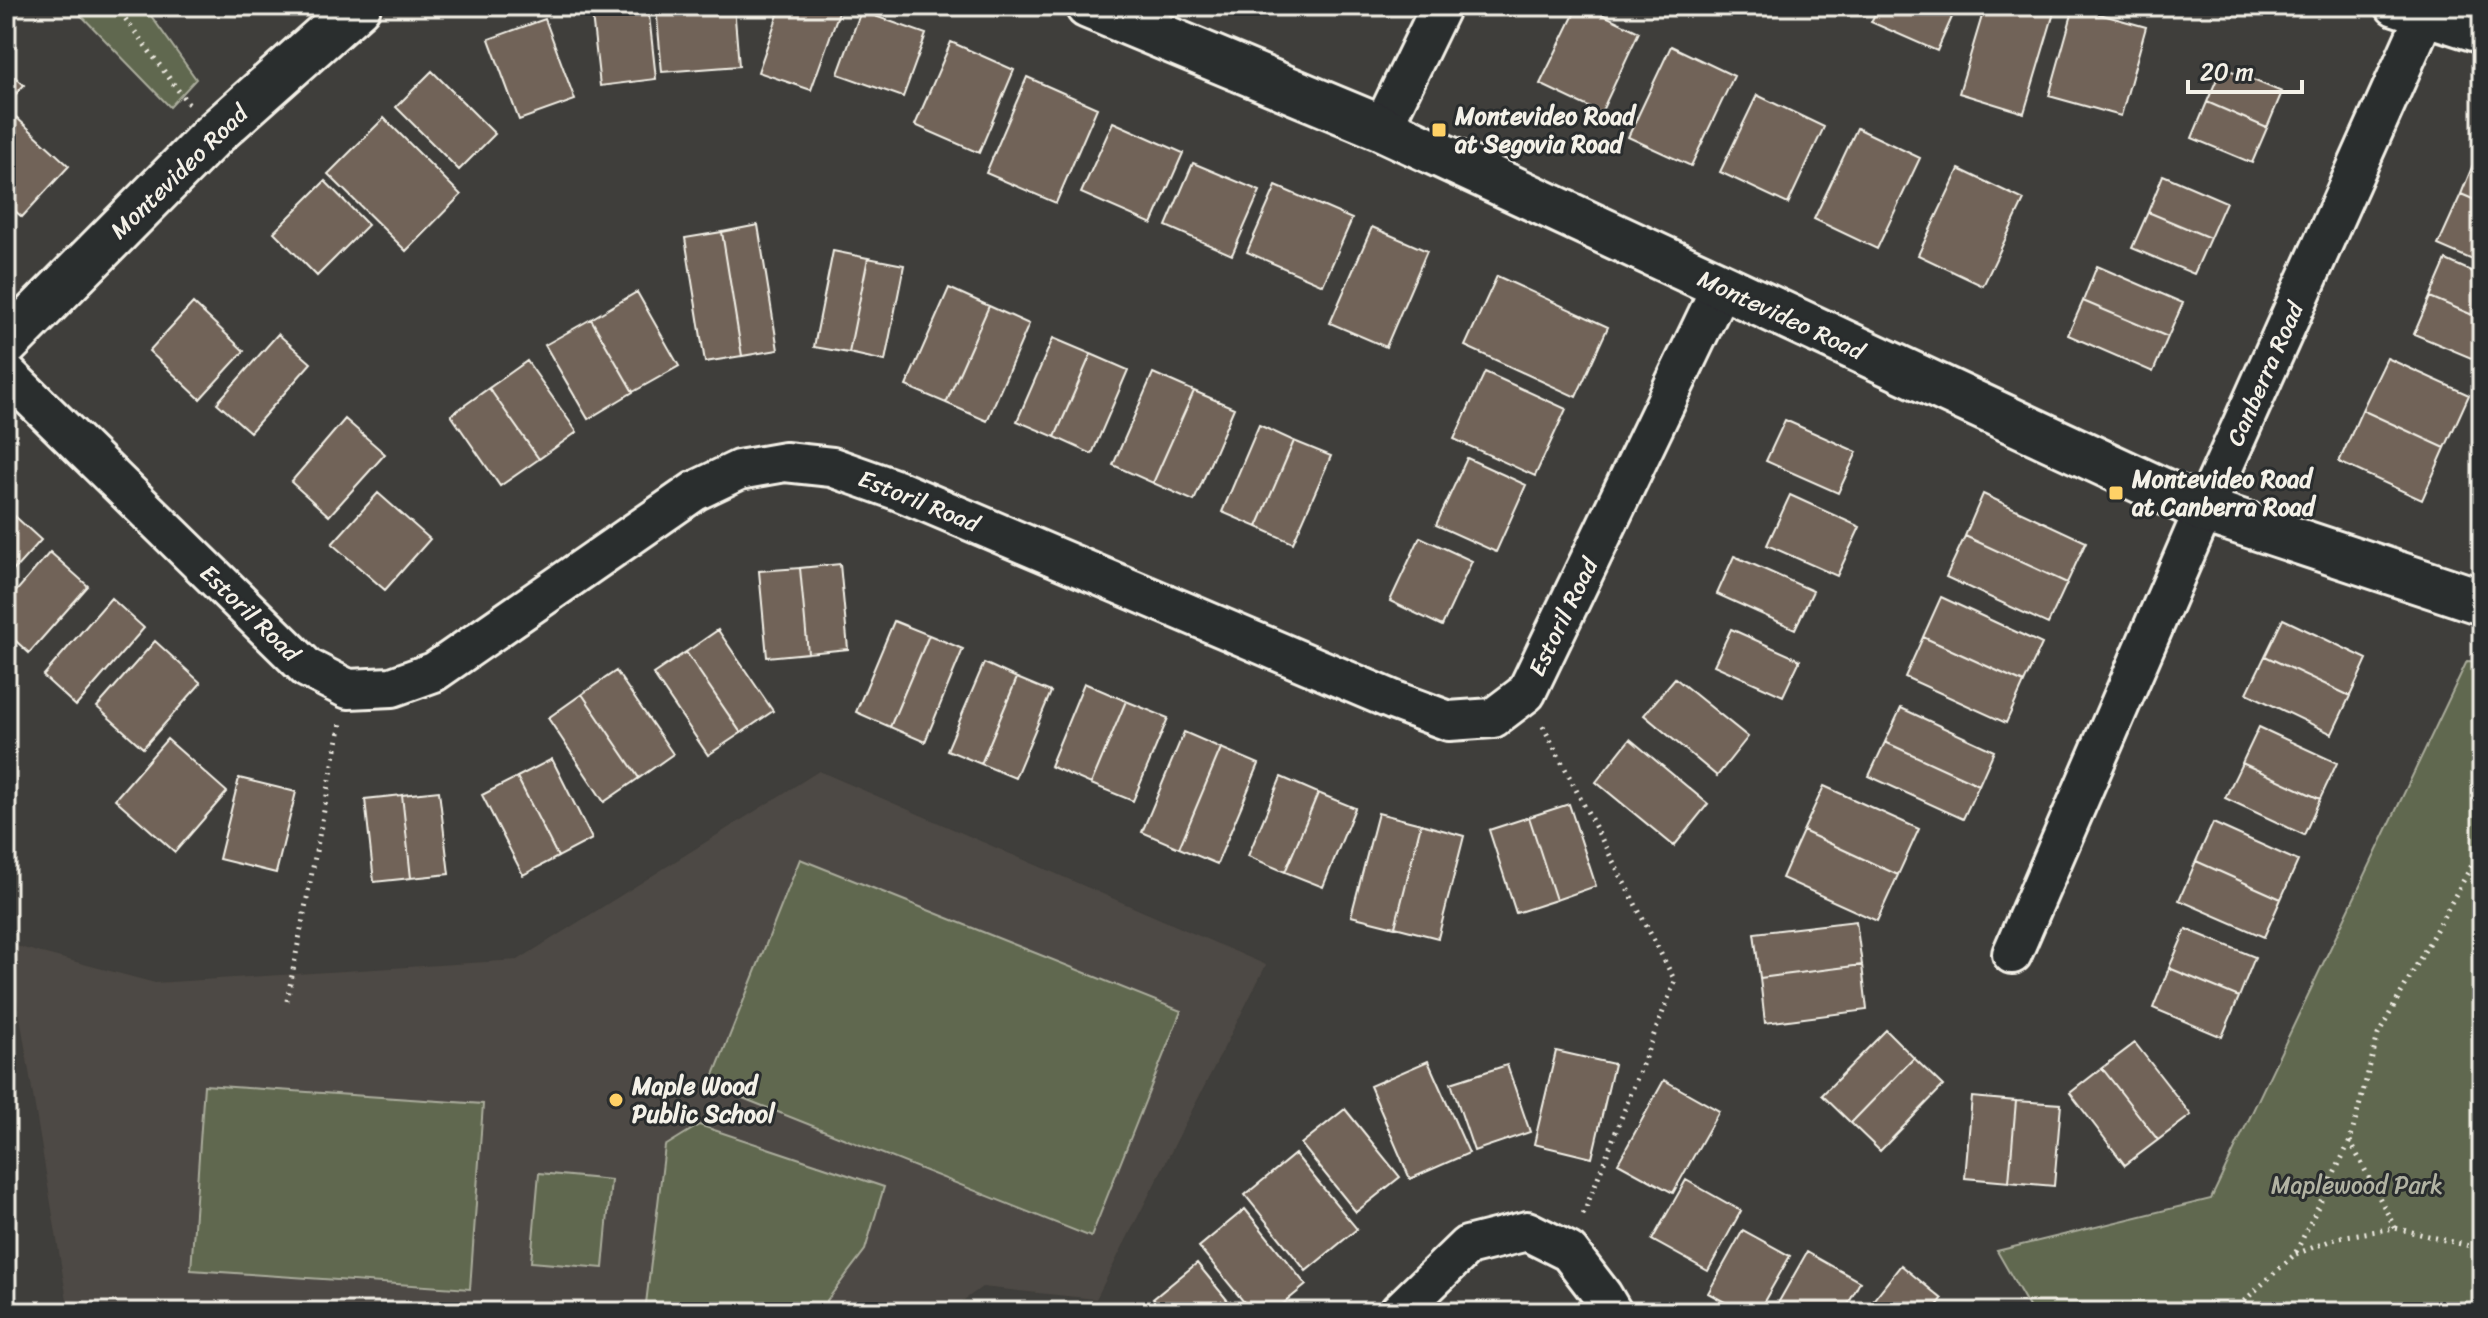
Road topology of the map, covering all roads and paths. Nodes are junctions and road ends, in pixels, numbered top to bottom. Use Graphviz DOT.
graph roads {
  1 [pos="116,6"];
  2 [pos="358,6"];
  3 [pos="1088,6"];
  4 [pos="1441,6"];
  5 [pos="2410,11"];
  6 [pos="2482,34"];
  7 [pos="1382,128"];
  8 [pos="212,136"];
  9 [pos="1721,287"];
  10 [pos="6,344"];
  11 [pos="6,373"];
  12 [pos="2204,510"];
  13 [pos="2482,602"];
  14 [pos="348,689"];
  15 [pos="1526,693"];
  16 [pos="2482,847"];
  17 [pos="2012,954"];
  18 [pos="287,1001"];
  19 [pos="2350,1141"];
  20 [pos="2395,1228"];
  21 [pos="2482,1249"];
  22 [pos="1569,1252"];
  23 [pos="2295,1254"];
  24 [pos="1399,1312"];
  25 [pos="1612,1312"];
  26 [pos="2232,1312"];
  1 -- 8 [label="path"];
  2 -- 8 [label="street, Montevideo Road"];
  3 -- 7 [label="street, Montevideo Road"];
  4 -- 7 [label="street"];
  5 -- 6 [label="street"];
  5 -- 12 [label="street, Canberra Road"];
  7 -- 9 [label="street, Montevideo Road"];
  8 -- 10 [label="street, Montevideo Road"];
  9 -- 12 [label="street, Montevideo Road"];
  9 -- 15 [label="street, Estoril Road"];
  11 -- 14 [label="street, Estoril Road"];
  12 -- 13 [label="street, Montevideo Road"];
  12 -- 17 [label="street, Canberra Road"];
  14 -- 15 [label="street, Estoril Road"];
  14 -- 18 [label="path"];
  15 -- 22 [label="path"];
  16 -- 19 [label="path"];
  19 -- 20 [label="path"];
  19 -- 23 [label="path"];
  20 -- 21 [label="path"];
  20 -- 23 [label="path"];
  22 -- 24 [label="street"];
  22 -- 25 [label="street"];
  23 -- 26 [label="path"];
}
